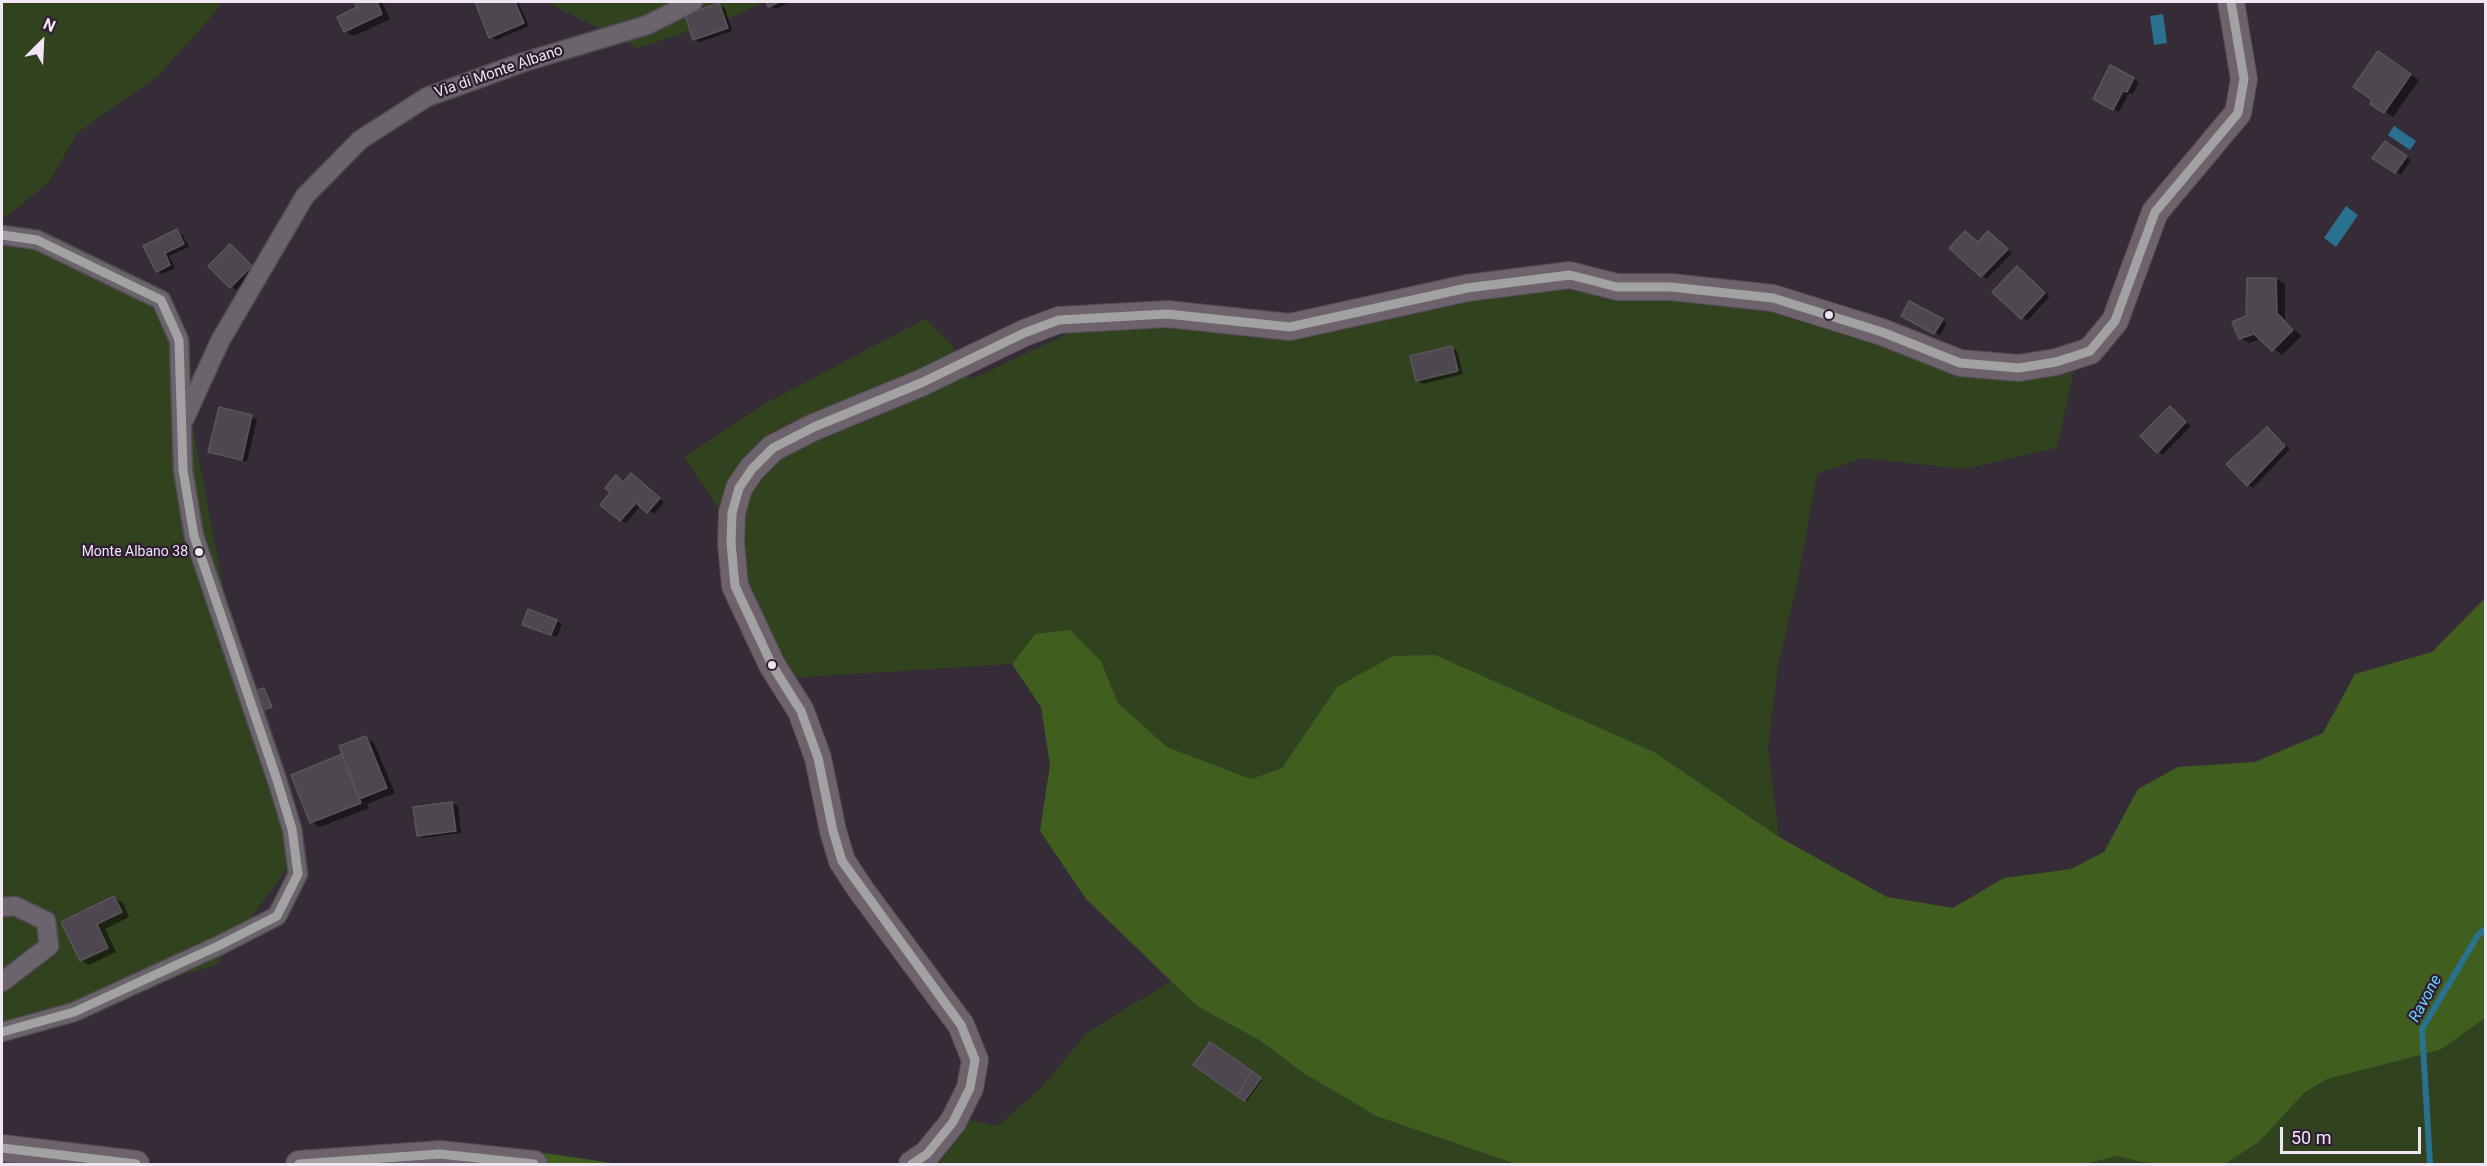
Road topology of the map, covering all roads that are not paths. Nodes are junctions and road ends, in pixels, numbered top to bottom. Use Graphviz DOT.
graph roads {
  1 [pos="693,2"];
  2 [pos="2231,2"];
  3 [pos="2,235"];
  4 [pos="182,425"];
  5 [pos="2,907"];
  6 [pos="2,982"];
  7 [pos="2,1032"];
  8 [pos="2,1148"];
  9 [pos="136,1164"];
  10 [pos="299,1164"];
  11 [pos="534,1164"];
  12 [pos="912,1164"];
  1 -- 4 [label="street, Via di Monte Albano"];
  2 -- 12 [label="street"];
  3 -- 4 [label="street, Via di Monte Albano"];
  4 -- 7 [label="street, Via di Monte Albano"];
  5 -- 6 [label="street"];
  8 -- 9 [label="street"];
  10 -- 11 [label="street"];
}
